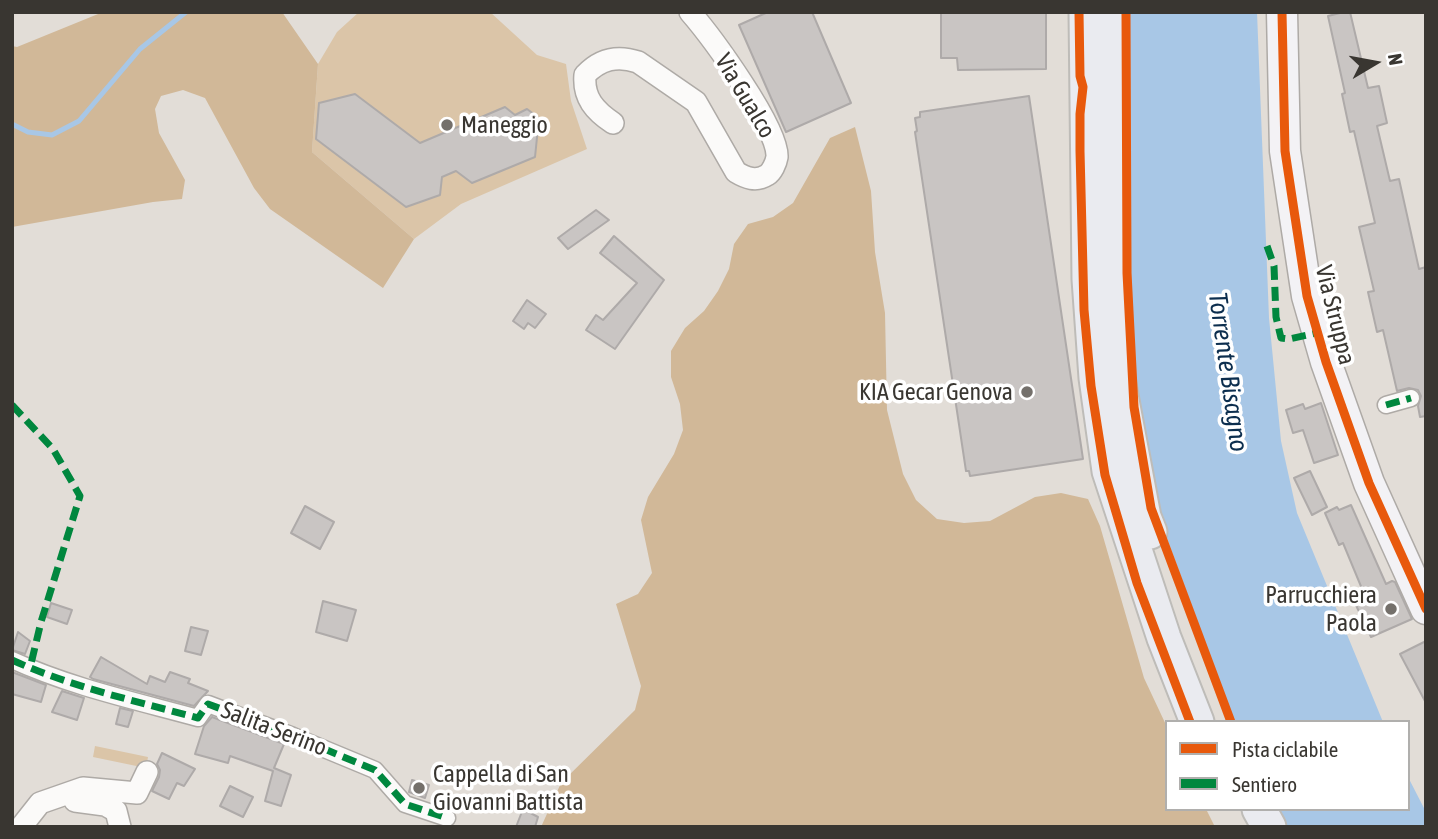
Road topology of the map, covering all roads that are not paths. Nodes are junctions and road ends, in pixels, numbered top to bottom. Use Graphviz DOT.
graph roads {
  1 [pos="690,12"];
  2 [pos="1086,12"];
  3 [pos="1111,12"];
  4 [pos="1282,12"];
  5 [pos="613,123"];
  6 [pos="1410,398"];
  7 [pos="1386,405"];
  8 [pos="1426,609"];
  9 [pos="12,660"];
  10 [pos="1196,720"];
  11 [pos="1218,720"];
  12 [pos="147,772"];
  13 [pos="56,798"];
  14 [pos="1235,811"];
  15 [pos="1260,811"];
  16 [pos="447,818"];
  17 [pos="21,827"];
  18 [pos="120,827"];
  19 [pos="1243,827"];
  20 [pos="1269,827"];
  1 -- 5 [label="street, Via Gualco"];
  2 -- 10 [label="main road"];
  3 -- 11 [label="main road"];
  4 -- 8 [label="main road, Via Struppa"];
  6 -- 7 [label="street"];
  9 -- 16 [label="street, Salita Serino"];
  12 -- 13 [label="street"];
  13 -- 17 [label="street"];
  13 -- 18 [label="street"];
  14 -- 19 [label="main road"];
  15 -- 20 [label="main road"];
}
